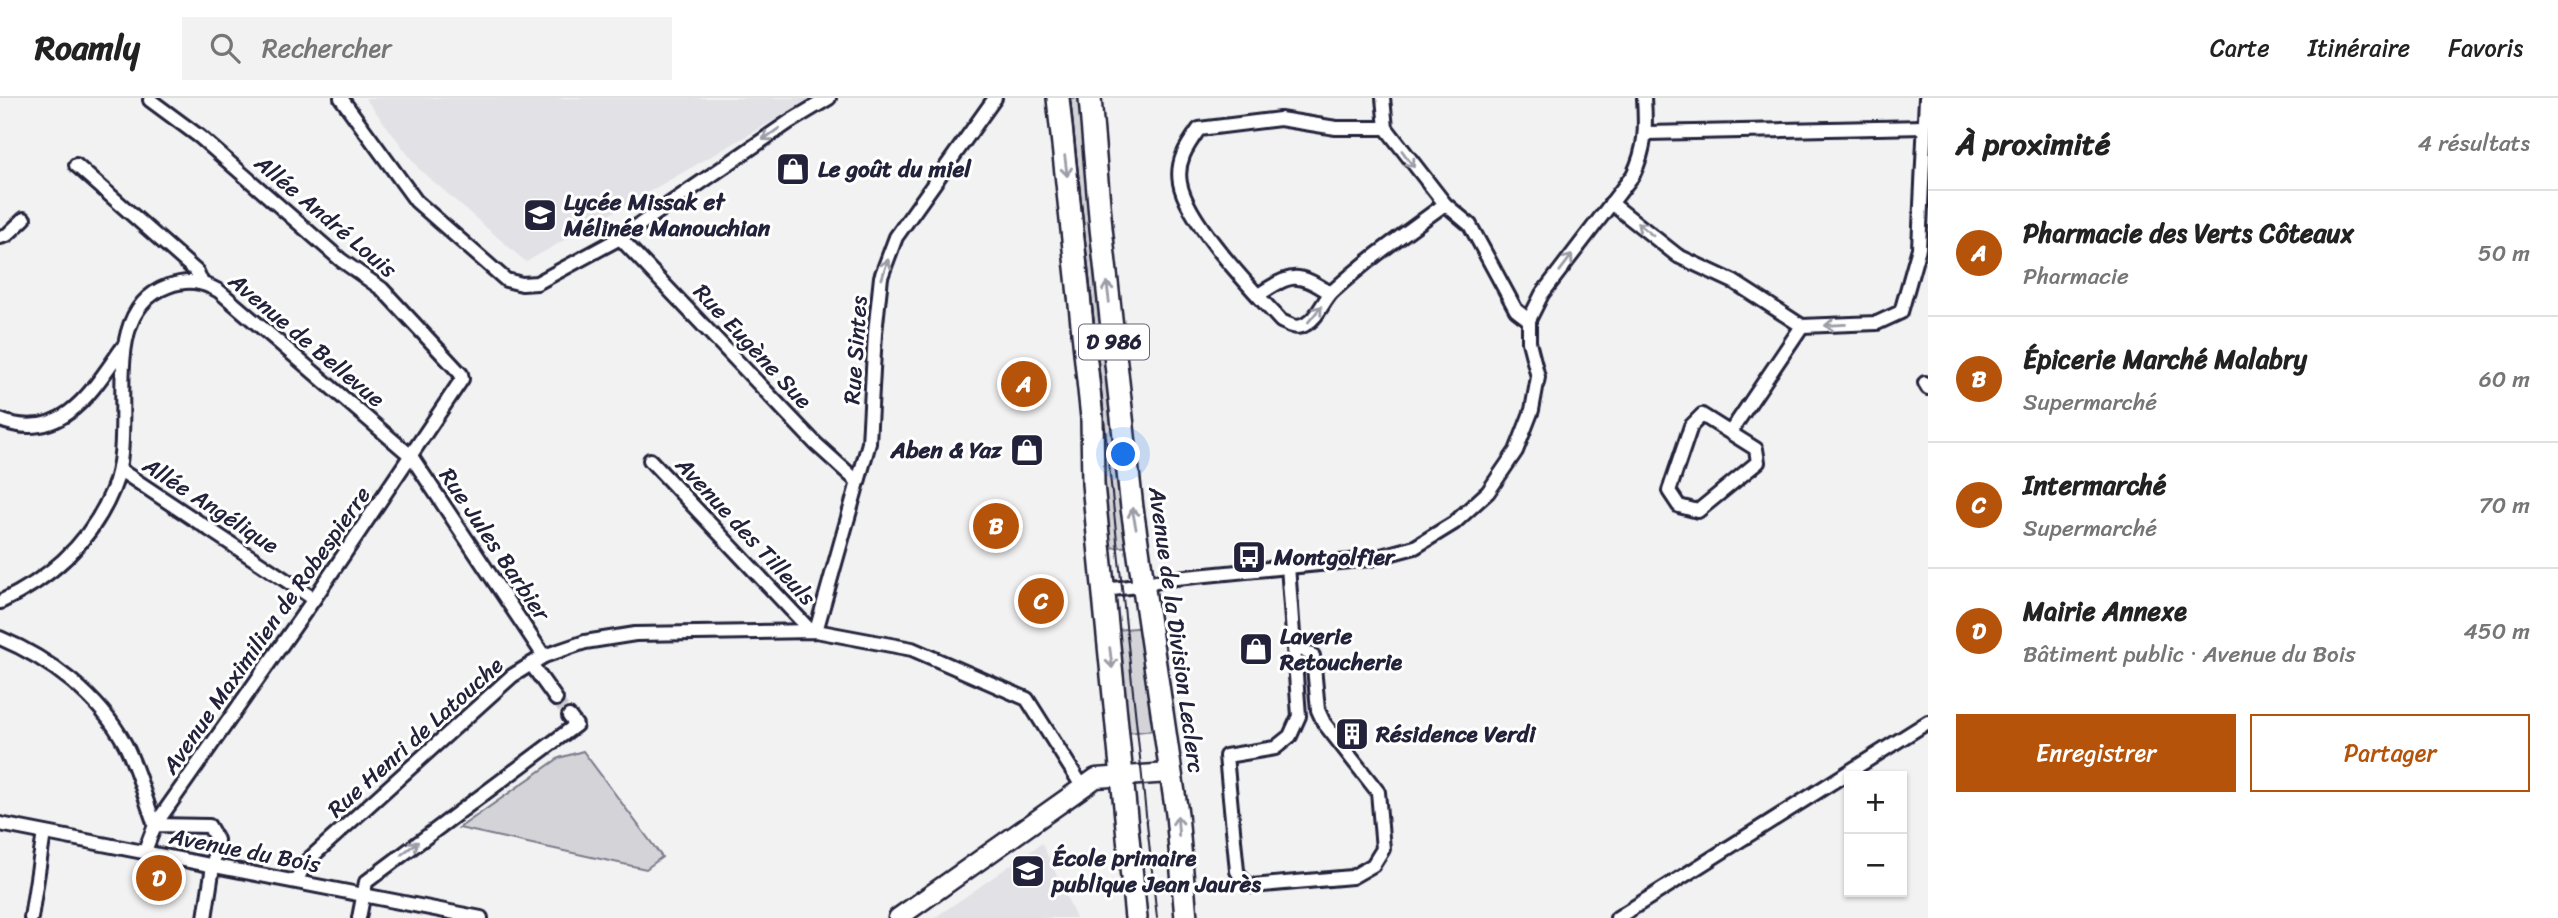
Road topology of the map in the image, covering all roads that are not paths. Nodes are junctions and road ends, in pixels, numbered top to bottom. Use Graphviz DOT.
graph roads {
  1 [pos="341,98"];
  2 [pos="829,98"];
  3 [pos="995,98"];
  4 [pos="1058,98"];
  5 [pos="1090,98"];
  6 [pos="1383,98"];
  7 [pos="1644,98"];
  8 [pos="1926,98"];
  9 [pos="150,100"];
  10 [pos="1924,127"];
  11 [pos="1386,128"];
  12 [pos="1647,133"];
  13 [pos="76,164"];
  14 [pos="1611,203"];
  15 [pos="1445,204"];
  16 [pos="24,219"];
  17 [pos="0,237"];
  18 [pos="620,238"];
  19 [pos="201,281"];
  20 [pos="1331,293"];
  21 [pos="1258,295"];
  22 [pos="1529,320"];
  23 [pos="1802,326"];
  24 [pos="123,346"];
  25 [pos="0,420"];
  26 [pos="1731,431"];
  27 [pos="411,456"];
  28 [pos="650,460"];
  29 [pos="120,470"];
  30 [pos="858,482"];
  31 [pos="1288,566"];
  32 [pos="1146,585"];
  33 [pos="1104,590"];
  34 [pos="314,599"];
  35 [pos="0,602"];
  36 [pos="813,631"];
  37 [pos="0,638"];
  38 [pos="1292,643"];
  39 [pos="544,656"];
  40 [pos="531,664"];
  41 [pos="556,699"];
  42 [pos="569,716"];
  43 [pos="1928,722"];
  44 [pos="1170,773"];
  45 [pos="1123,779"];
  46 [pos="1082,786"];
  47 [pos="0,824"];
  48 [pos="155,825"];
  49 [pos="44,833"];
  50 [pos="145,851"];
  51 [pos="214,864"];
  52 [pos="296,881"];
  53 [pos="362,894"];
  54 [pos="30,918"];
  55 [pos="205,918"];
  56 [pos="359,918"];
  57 [pos="481,918"];
  58 [pos="898,918"];
  59 [pos="1136,918"];
  60 [pos="1186,918"];
  61 [pos="1617,918"];
  1 -- 18 [label="street"];
  2 -- 18 [label="street, one-way"];
  30 -- 3 [label="street, Rue Sintes, one-way"];
  4 -- 33 [label="main road, D 986, one-way"];
  32 -- 5 [label="main road, Avenue de la Division Leclerc / D 986, one-way"];
  6 -- 11 [label="street"];
  7 -- 12 [label="street"];
  8 -- 10 [label="street"];
  9 -- 27 [label="street, Allée André Louis"];
  10 -- 12 [label="street"];
  10 -- 23 [label="street, one-way"];
  11 -- 15 [label="street, one-way"];
  11 -- 21 [label="street"];
  12 -- 14 [label="street"];
  13 -- 19 [label="street"];
  22 -- 14 [label="street, one-way"];
  23 -- 14 [label="street, one-way"];
  15 -- 20 [label="street"];
  15 -- 22 [label="street"];
  16 -- 17 [label="street"];
  18 -- 30 [label="street, Rue Eugène Sue"];
  19 -- 24 [label="street, Avenue de Bellevue"];
  19 -- 27 [label="street, Avenue de Bellevue"];
  20 -- 21 [label="street"];
  21 -- 20 [label="street, one-way"];
  22 -- 31 [label="street"];
  23 -- 26 [label="street"];
  24 -- 25 [label="street"];
  24 -- 29 [label="street, Avenue de Bellevue"];
  26 -- 26 [label="street"];
  27 -- 34 [label="street, Avenue Maximilien de Robespierre"];
  27 -- 39 [label="street, Rue Jules Barbier"];
  28 -- 36 [label="street, Avenue des Tilleuls"];
  29 -- 34 [label="street, Allée Angélique"];
  29 -- 35 [label="street, Avenue de Bellevue"];
  30 -- 36 [label="street, Rue Sintes"];
  31 -- 32 [label="street"];
  31 -- 38 [label="street"];
  32 -- 33 [label="street"];
  32 -- 44 [label="main road, Avenue de la Division Leclerc / D 986"];
  33 -- 45 [label="main road, D 986, one-way"];
  34 -- 48 [label="street, Avenue Maximilien de Robespierre"];
  36 -- 39 [label="street, Rue Henri de Latouche"];
  36 -- 46 [label="street, Rue Henri de Latouche"];
  37 -- 48 [label="street"];
  38 -- 38 [label="street"];
  39 -- 40 [label="street, Rue Henri de Latouche"];
  40 -- 41 [label="street"];
  40 -- 52 [label="street, Rue Henri de Latouche"];
  53 -- 42 [label="street, one-way"];
  43 -- 61 [label="street"];
  44 -- 45 [label="main road"];
  60 -- 44 [label="main road, Avenue de la Division Leclerc / D 986, one-way"];
  45 -- 46 [label="main road"];
  45 -- 59 [label="main road, D 986"];
  46 -- 58 [label="main road"];
  47 -- 49 [label="street, Avenue du Bois"];
  48 -- 50 [label="street, Avenue Maximilien de Robespierre"];
  48 -- 51 [label="street"];
  49 -- 50 [label="street, Avenue du Bois"];
  49 -- 54 [label="street"];
  50 -- 51 [label="street, Avenue du Bois"];
  51 -- 52 [label="street, Avenue du Bois"];
  51 -- 55 [label="street"];
  52 -- 53 [label="street, Avenue du Bois"];
  53 -- 56 [label="street"];
  53 -- 57 [label="street, Avenue du Bois"];
}
